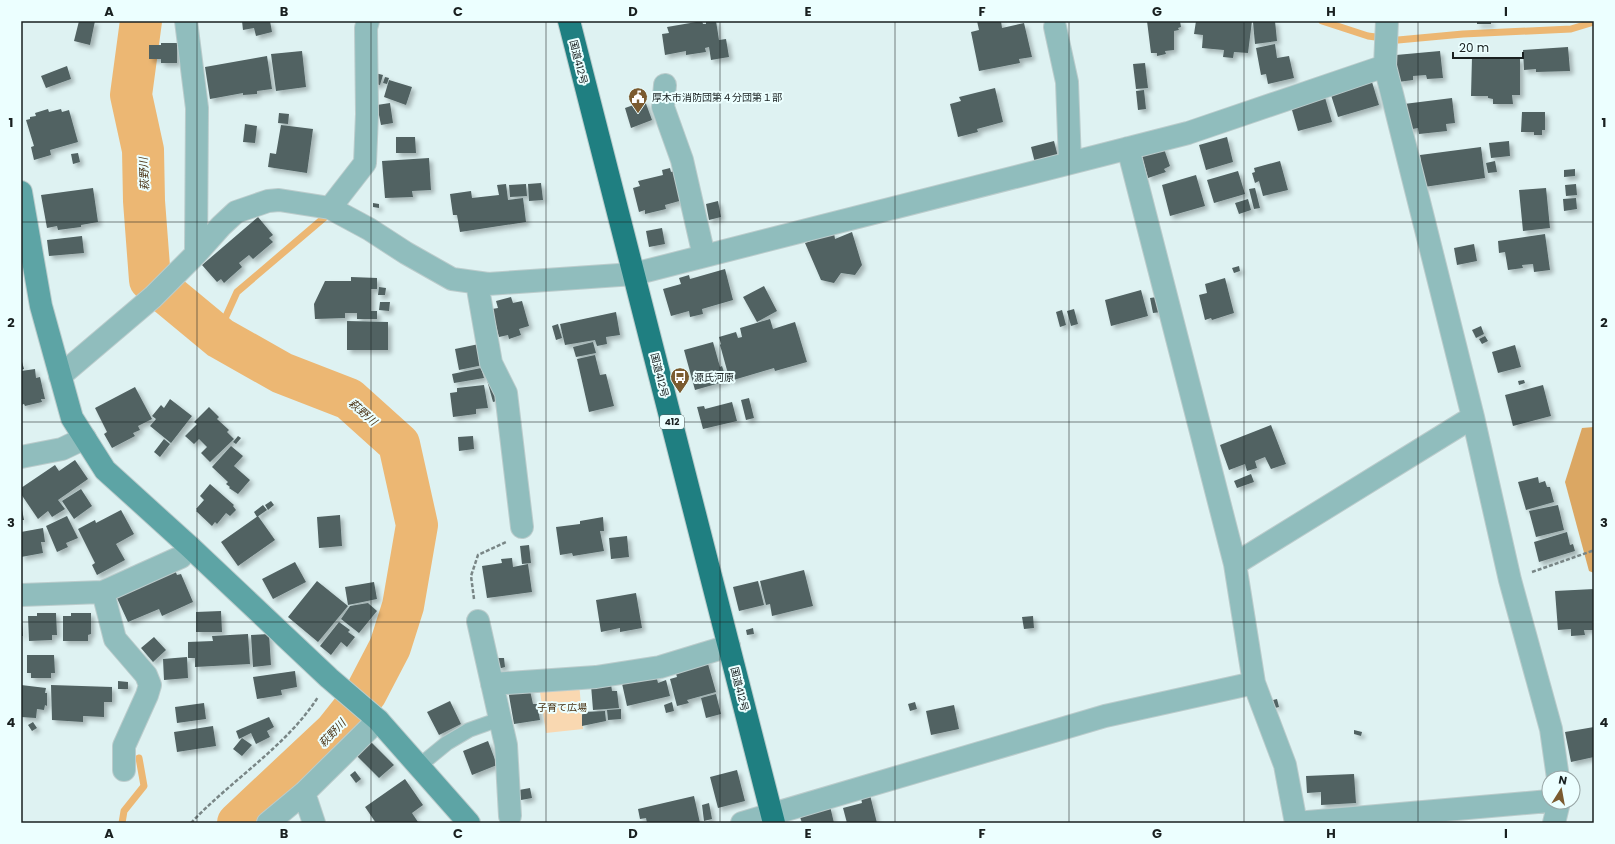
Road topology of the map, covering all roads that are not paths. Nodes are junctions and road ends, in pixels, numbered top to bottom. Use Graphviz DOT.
graph roads {
  1 [pos="186,21"];
  2 [pos="368,21"];
  3 [pos="569,21"];
  4 [pos="1387,21"];
  5 [pos="1056,27"];
  6 [pos="1385,66"];
  7 [pos="665,85"];
  8 [pos="1128,148"];
  9 [pos="1070,163"];
  10 [pos="21,192"];
  11 [pos="330,208"];
  12 [pos="704,256"];
  13 [pos="190,260"];
  14 [pos="634,274"];
  15 [pos="477,283"];
  16 [pos="60,376"];
  17 [pos="1473,417"];
  18 [pos="85,438"];
  19 [pos="21,458"];
  20 [pos="522,527"];
  21 [pos="190,546"];
  22 [pos="1234,564"];
  23 [pos="103,592"];
  24 [pos="21,595"];
  25 [pos="478,621"];
  26 [pos="729,646"];
  27 [pos="1254,683"];
  28 [pos="492,684"];
  29 [pos="500,719"];
  30 [pos="378,720"];
  31 [pos="419,766"];
  32 [pos="124,770"];
  33 [pos="1557,770"];
  34 [pos="304,793"];
  35 [pos="1541,801"];
  36 [pos="1557,810"];
  37 [pos="773,819"];
  38 [pos="510,820"];
  39 [pos="268,823"];
  40 [pos="314,823"];
  41 [pos="469,823"];
  42 [pos="742,823"];
  43 [pos="1296,823"];
  44 [pos="1554,823"];
  1 -- 13 [label="street"];
  2 -- 11 [label="street"];
  3 -- 14 [label="highway, 国道412号 / 412"];
  4 -- 6 [label="street"];
  5 -- 9 [label="street"];
  6 -- 8 [label="street"];
  6 -- 17 [label="street"];
  7 -- 12 [label="street"];
  8 -- 9 [label="street"];
  8 -- 22 [label="street"];
  9 -- 12 [label="street"];
  10 -- 16 [label="street"];
  11 -- 13 [label="street"];
  11 -- 15 [label="street"];
  12 -- 14 [label="street"];
  13 -- 16 [label="street"];
  14 -- 15 [label="street"];
  14 -- 26 [label="highway, 国道412号 / 412"];
  15 -- 20 [label="street"];
  16 -- 18 [label="street"];
  17 -- 22 [label="street"];
  17 -- 33 [label="street"];
  18 -- 19 [label="street"];
  18 -- 21 [label="street"];
  21 -- 23 [label="street"];
  21 -- 30 [label="street"];
  22 -- 27 [label="street"];
  23 -- 24 [label="street"];
  23 -- 32 [label="street"];
  25 -- 28 [label="street"];
  26 -- 28 [label="street"];
  26 -- 37 [label="highway, 国道412号 / 412"];
  27 -- 37 [label="street"];
  27 -- 43 [label="street"];
  28 -- 29 [label="street"];
  29 -- 31 [label="lane"];
  29 -- 38 [label="street"];
  30 -- 31 [label="street"];
  30 -- 34 [label="street"];
  31 -- 41 [label="street"];
  34 -- 39 [label="street"];
  34 -- 40 [label="street"];
  35 -- 43 [label="street"];
  36 -- 44 [label="street"];
  37 -- 42 [label="street"];
}
